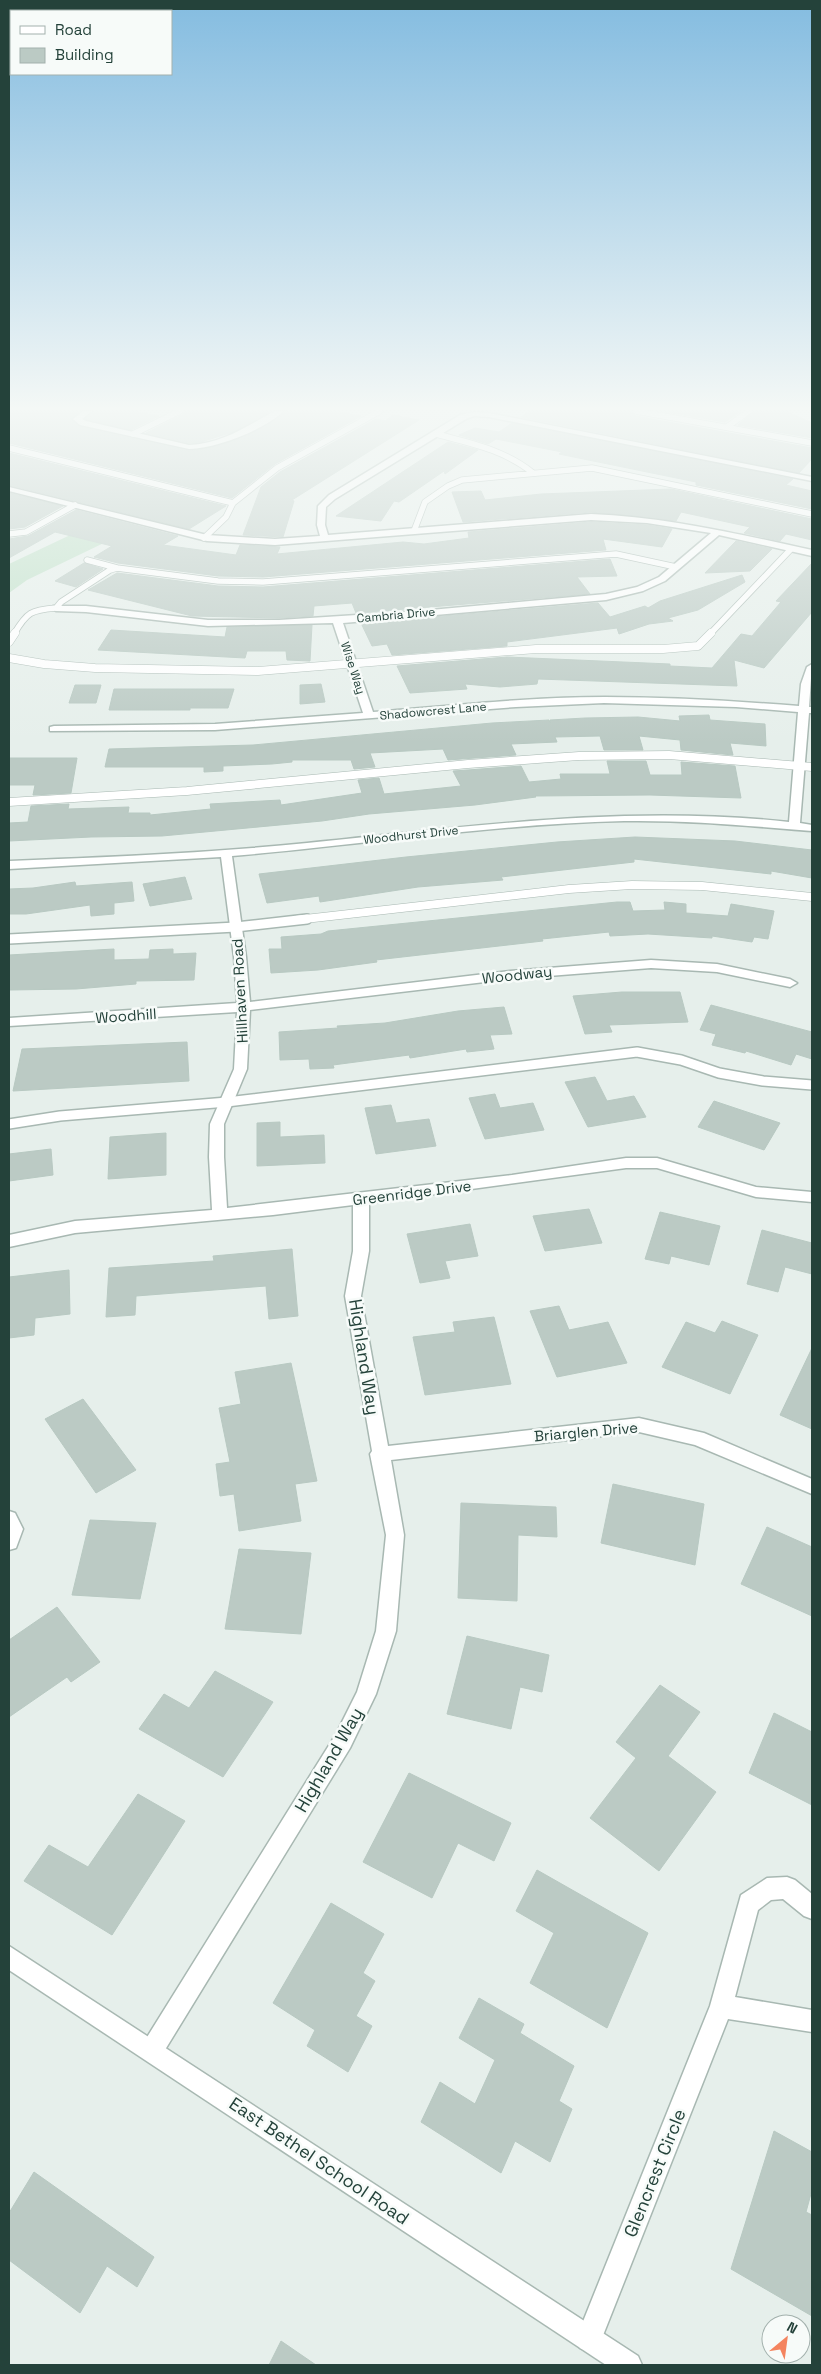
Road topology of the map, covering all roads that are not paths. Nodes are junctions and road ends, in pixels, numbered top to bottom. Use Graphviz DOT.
graph roads {
  1 [pos="45,522"];
  2 [pos="139,522"];
  3 [pos="222,522"];
  4 [pos="321,522"];
  5 [pos="417,522"];
  6 [pos="530,522"];
  7 [pos="667,522"];
  8 [pos="414,531"];
  9 [pos="716,533"];
  10 [pos="9,534"];
  11 [pos="204,538"];
  12 [pos="325,538"];
  13 [pos="791,549"];
  14 [pos="812,554"];
  15 [pos="87,560"];
  16 [pos="676,567"];
  17 [pos="117,568"];
  18 [pos="56,608"];
  19 [pos="337,620"];
  20 [pos="9,642"];
  21 [pos="9,658"];
  22 [pos="352,663"];
  23 [pos="812,667"];
  24 [pos="809,710"];
  25 [pos="368,716"];
  26 [pos="54,729"];
  27 [pos="799,767"];
  28 [pos="812,767"];
  29 [pos="9,802"];
  30 [pos="794,826"];
  31 [pos="812,828"];
  32 [pos="226,853"];
  33 [pos="9,865"];
  34 [pos="812,897"];
  35 [pos="236,927"];
  36 [pos="9,939"];
  37 [pos="790,983"];
  38 [pos="243,1007"];
  39 [pos="9,1022"];
  40 [pos="812,1085"];
  41 [pos="227,1102"];
  42 [pos="9,1124"];
  43 [pos="812,1197"];
  44 [pos="361,1200"];
  45 [pos="220,1215"];
  46 [pos="9,1241"];
  47 [pos="379,1454"];
  48 [pos="812,1487"];
  49 [pos="9,1518"];
  50 [pos="9,1542"];
  51 [pos="812,1908"];
  52 [pos="9,1957"];
  53 [pos="721,2006"];
  54 [pos="812,2021"];
  55 [pos="152,2050"];
  56 [pos="589,2339"];
  57 [pos="629,2365"];
  1 -- 10 [label="lane"];
  2 -- 11 [label="street"];
  3 -- 11 [label="lane"];
  4 -- 12 [label="street"];
  5 -- 8 [label="lane"];
  6 -- 8 [label="street"];
  7 -- 9 [label="street"];
  8 -- 12 [label="street"];
  9 -- 13 [label="street"];
  9 -- 16 [label="street, Cambria Drive"];
  11 -- 12 [label="street"];
  13 -- 14 [label="street"];
  13 -- 22 [label="lane"];
  15 -- 17 [label="lane"];
  16 -- 17 [label="lane"];
  16 -- 19 [label="street, Cambria Drive"];
  17 -- 18 [label="lane"];
  18 -- 19 [label="street, Cambria Drive"];
  18 -- 20 [label="lane"];
  19 -- 22 [label="street, Wise Way"];
  21 -- 22 [label="lane"];
  22 -- 25 [label="street, Wise Way"];
  23 -- 24 [label="street"];
  24 -- 25 [label="street, Shadowcrest Lane"];
  24 -- 27 [label="street"];
  25 -- 26 [label="street, Shadowcrest Lane"];
  27 -- 28 [label="lane"];
  27 -- 29 [label="lane"];
  27 -- 30 [label="street"];
  30 -- 31 [label="street, Woodhurst Drive"];
  30 -- 32 [label="street, Woodhurst Drive"];
  32 -- 33 [label="street, Woodhurst Drive"];
  32 -- 35 [label="street, Hillhaven Road"];
  34 -- 35 [label="lane"];
  35 -- 36 [label="lane"];
  35 -- 38 [label="street, Hillhaven Road"];
  37 -- 38 [label="street, Woodway"];
  38 -- 39 [label="street, Woodhill"];
  38 -- 41 [label="street, Hillhaven Road"];
  40 -- 41 [label="lane"];
  41 -- 42 [label="lane"];
  41 -- 45 [label="street, Hillhaven Road"];
  43 -- 44 [label="street, Greenridge Drive"];
  44 -- 45 [label="street, Greenridge Drive"];
  44 -- 47 [label="street, Highland Way"];
  45 -- 46 [label="street, Greenridge Drive"];
  47 -- 48 [label="street, Briarglen Drive"];
  47 -- 55 [label="street, Highland Way"];
  49 -- 50 [label="street"];
  51 -- 53 [label="street, Glencrest Circle"];
  52 -- 55 [label="street, East Bethel School Road"];
  53 -- 54 [label="street"];
  53 -- 56 [label="street, Glencrest Circle"];
  55 -- 56 [label="street, East Bethel School Road"];
  56 -- 57 [label="street, East Bethel School Road"];
}
